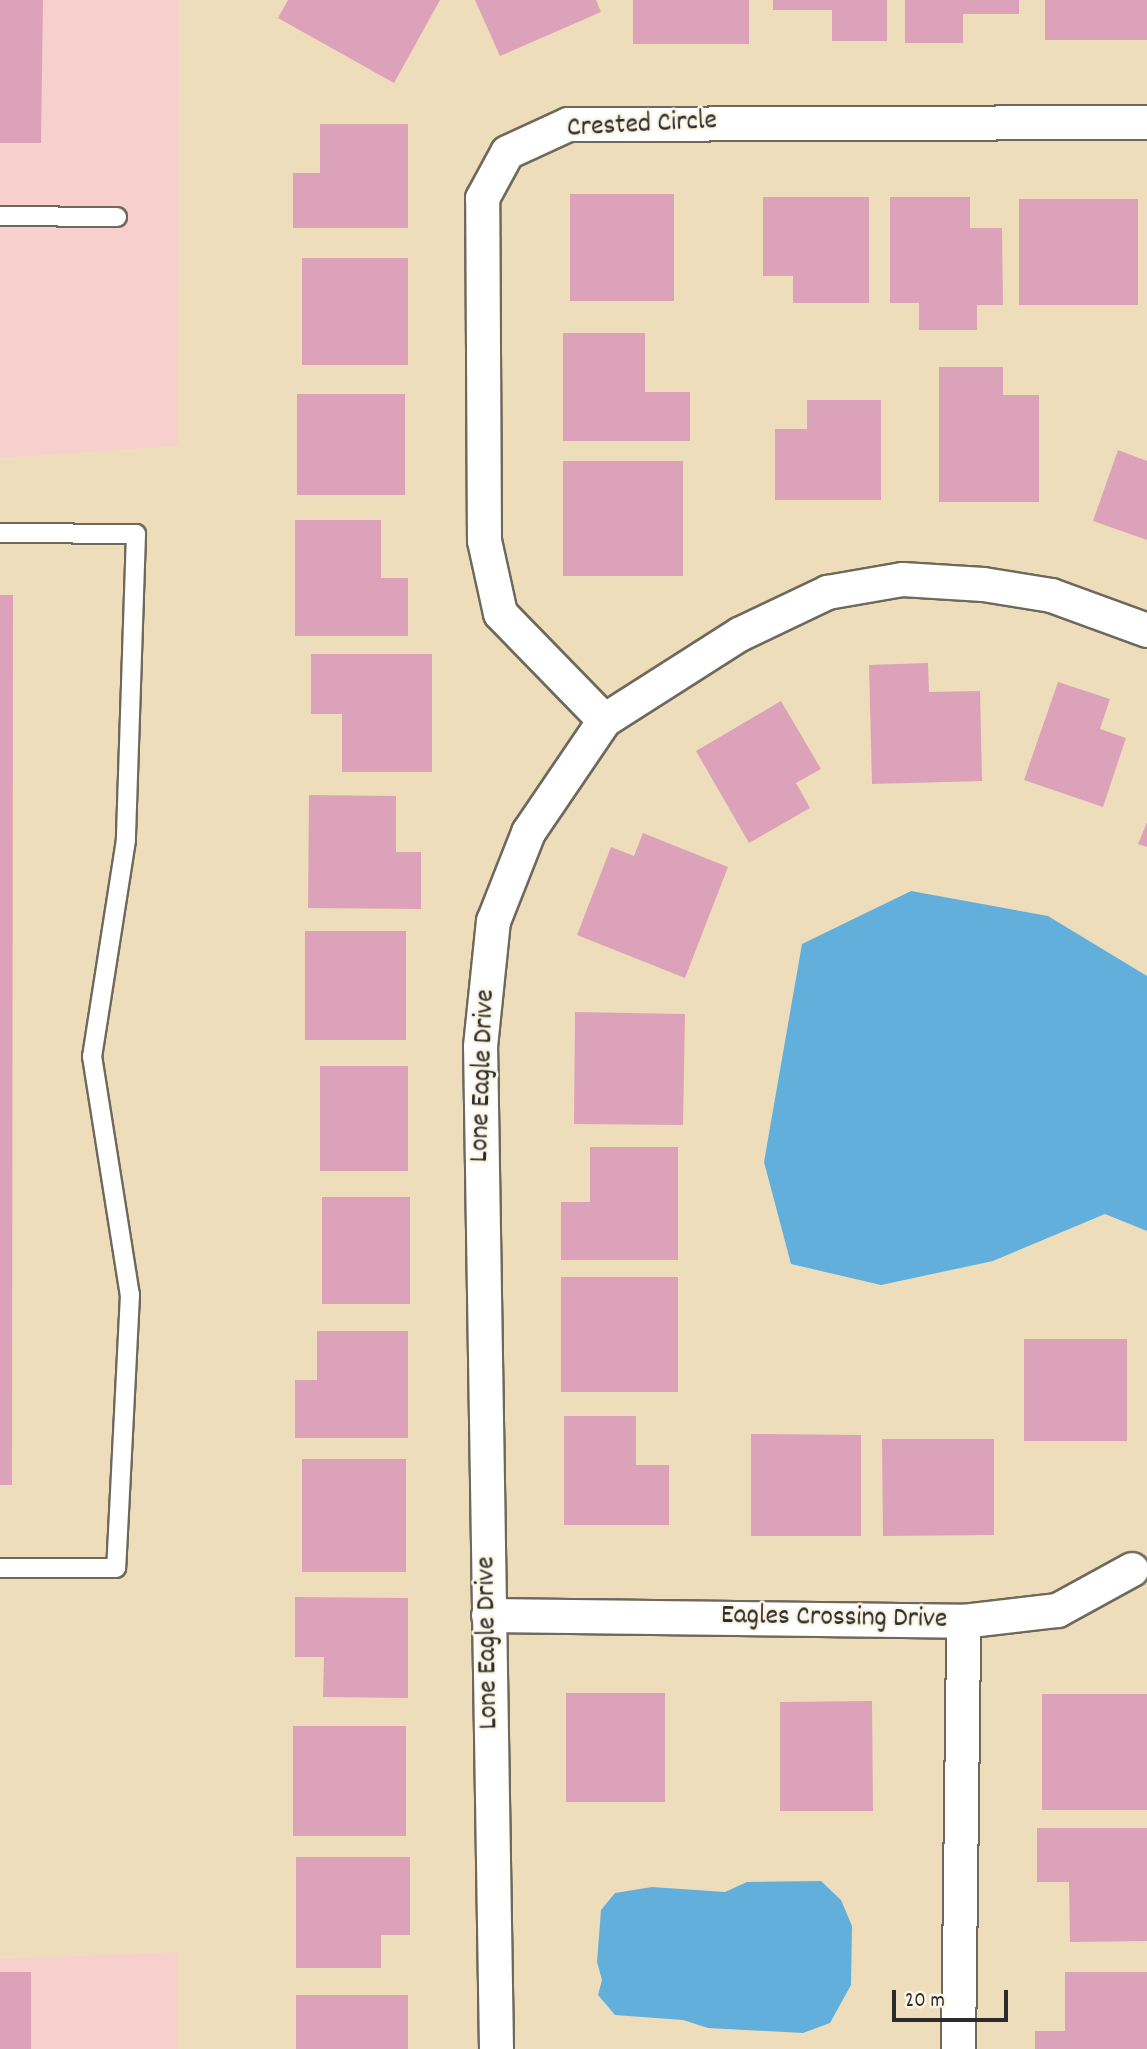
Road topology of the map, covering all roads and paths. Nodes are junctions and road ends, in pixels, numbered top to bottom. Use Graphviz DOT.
graph roads {
  1 [pos="1147,122"];
  2 [pos="0,216"];
  3 [pos="117,217"];
  4 [pos="0,533"];
  5 [pos="1147,631"];
  6 [pos="604,720"];
  7 [pos="0,1568"];
  8 [pos="1132,1569"];
  9 [pos="488,1615"];
  10 [pos="963,1621"];
  11 [pos="496,2049"];
  12 [pos="958,2049"];
  1 -- 6 [label="street, Crested Circle"];
  2 -- 3 [label="lane"];
  4 -- 7 [label="lane"];
  5 -- 6 [label="street, Lone Eagle Drive"];
  6 -- 9 [label="street, Lone Eagle Drive"];
  8 -- 10 [label="street"];
  9 -- 10 [label="street, Eagles Crossing Drive"];
  9 -- 11 [label="street, Lone Eagle Drive"];
  10 -- 12 [label="street, Eagles Crossing Drive"];
}
